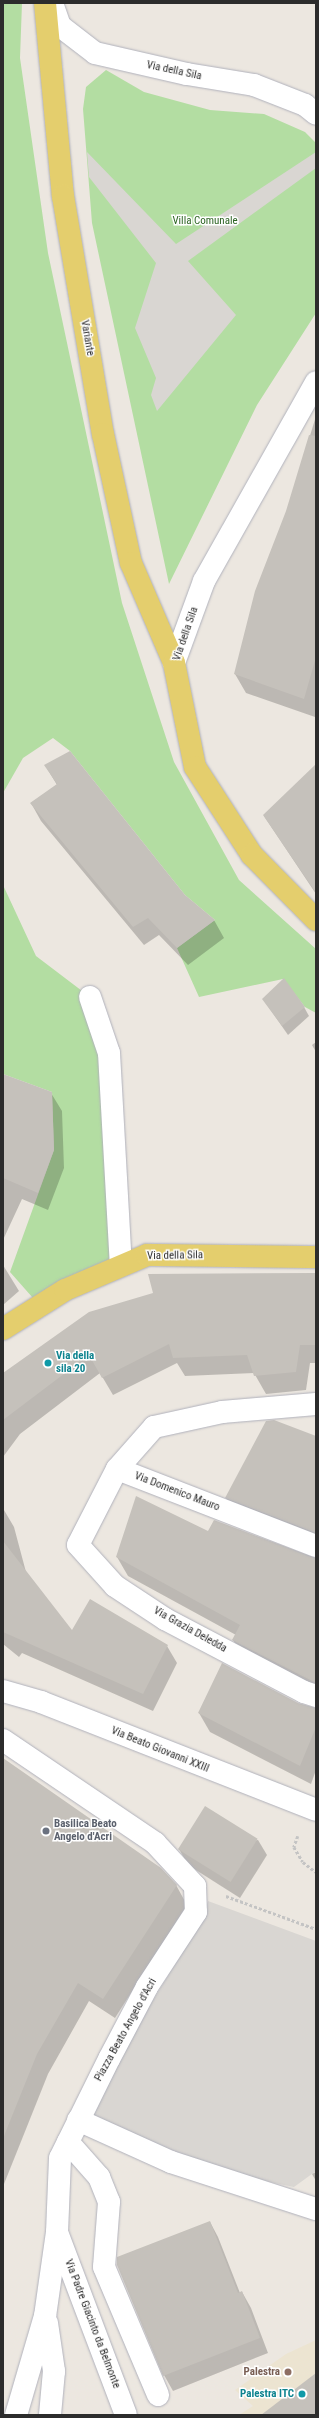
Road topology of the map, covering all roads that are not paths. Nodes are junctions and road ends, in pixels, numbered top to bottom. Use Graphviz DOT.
graph roads {
  1 [pos="45,3"];
  2 [pos="52,3"];
  3 [pos="316,114"];
  4 [pos="316,382"];
  5 [pos="174,663"];
  6 [pos="316,920"];
  7 [pos="90,997"];
  8 [pos="316,1257"];
  9 [pos="121,1266"];
  10 [pos="3,1329"];
  11 [pos="316,1404"];
  12 [pos="117,1469"];
  13 [pos="316,1546"];
  14 [pos="3,1691"];
  15 [pos="316,1696"];
  16 [pos="3,1740"];
  17 [pos="316,1810"];
  18 [pos="78,2120"];
  19 [pos="68,2142"];
  20 [pos="316,2209"];
  21 [pos="57,2232"];
  22 [pos="46,2316"];
  23 [pos="158,2395"];
  24 [pos="16,2415"];
  25 [pos="50,2415"];
  26 [pos="126,2415"];
  1 -- 5 [label="main road, Variante"];
  2 -- 3 [label="street, Via della Sila"];
  4 -- 5 [label="street, Via della Sila"];
  5 -- 6 [label="main road, Via della Sila"];
  7 -- 9 [label="street"];
  8 -- 9 [label="main road, Via della Sila"];
  9 -- 10 [label="main road, Via della Sila"];
  11 -- 12 [label="street"];
  12 -- 13 [label="street, Via Domenico Mauro"];
  12 -- 15 [label="street, Via Grazia Deledda"];
  14 -- 17 [label="street, Via Beato Giovanni XXIII"];
  16 -- 18 [label="street, Piazza Beato Angelo d'Acri"];
  18 -- 19 [label="street, Piazza Beato Angelo d'Acri"];
  18 -- 20 [label="street"];
  19 -- 21 [label="street, Piazza Beato Angelo d'Acri"];
  19 -- 23 [label="street"];
  21 -- 22 [label="street, Piazza Beato Angelo d'Acri"];
  21 -- 26 [label="street, Via Padre Giacinto da Belmonte"];
  22 -- 24 [label="street, Piazza Beato Angelo d'Acri"];
  22 -- 25 [label="street"];
}
